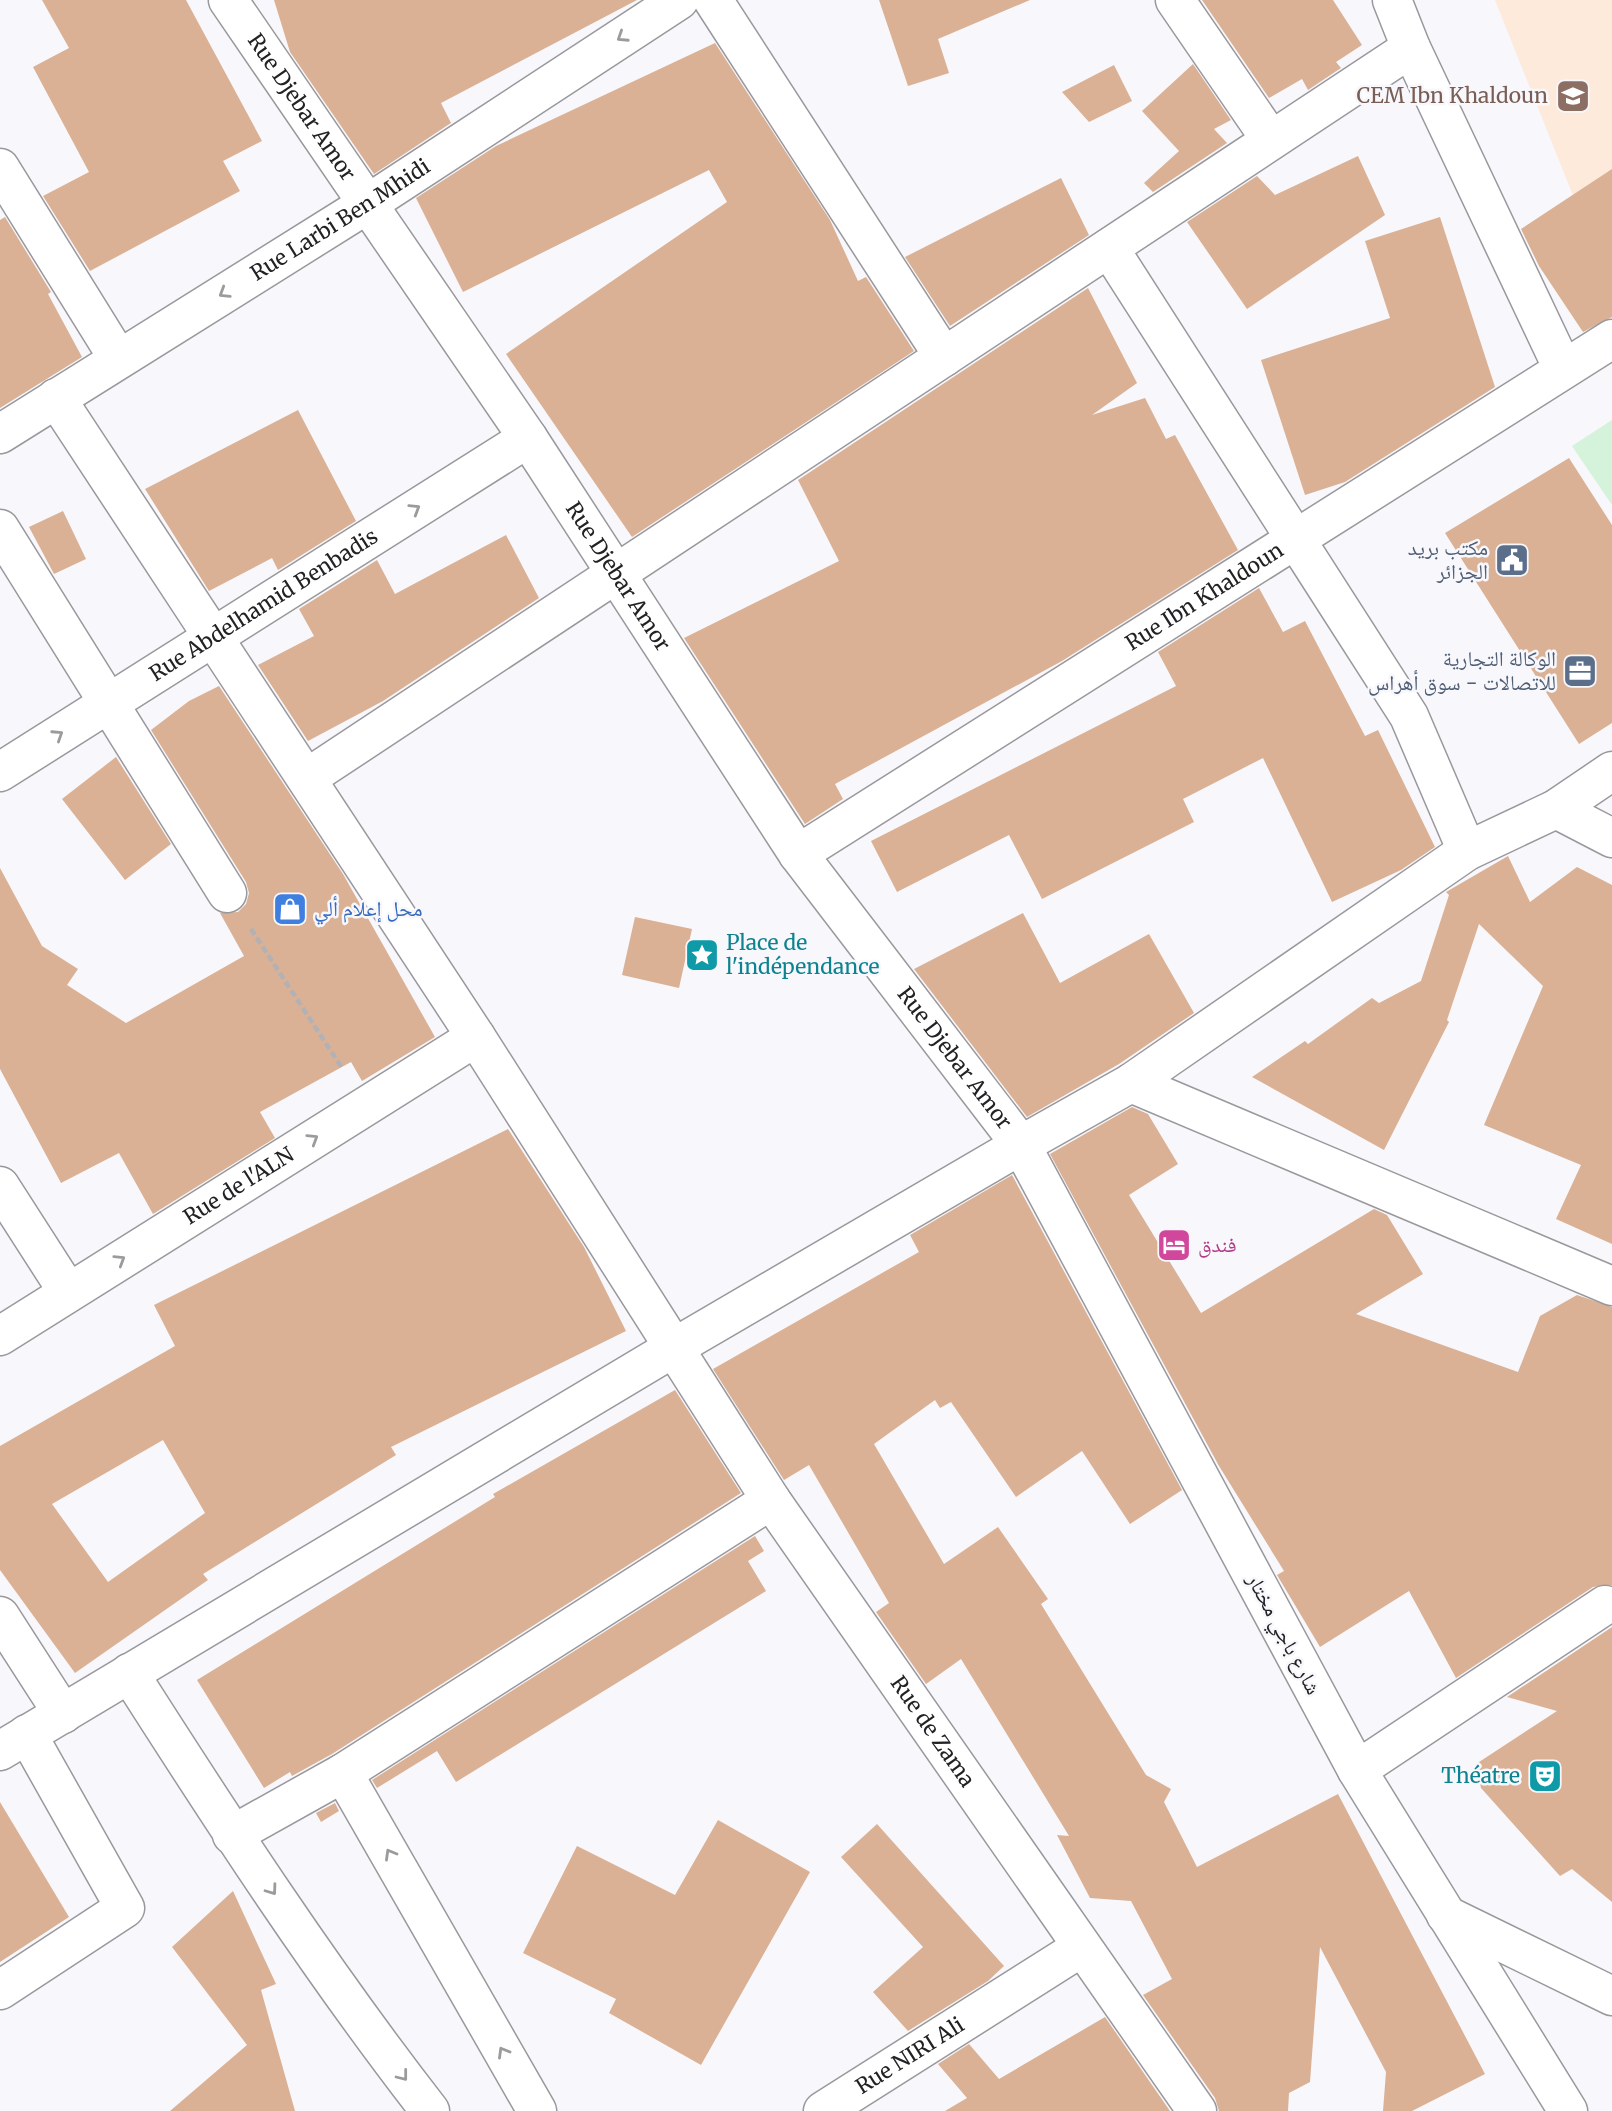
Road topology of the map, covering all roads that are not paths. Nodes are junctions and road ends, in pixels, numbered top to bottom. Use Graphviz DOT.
graph roads {
  1 [pos="228,0"];
  2 [pos="679,0"];
  3 [pos="713,0"];
  4 [pos="1175,0"];
  5 [pos="1392,0"];
  6 [pos="1411,48"];
  7 [pos="1271,140"];
  8 [pos="0,169"];
  9 [pos="369,203"];
  10 [pos="1109,248"];
  11 [pos="1612,339"];
  12 [pos="944,356"];
  13 [pos="118,358"];
  14 [pos="1563,369"];
  15 [pos="56,397"];
  16 [pos="0,434"];
  17 [pos="528,438"];
  18 [pos="0,529"];
  19 [pos="1294,541"];
  20 [pos="616,575"];
  21 [pos="213,636"];
  22 [pos="108,703"];
  23 [pos="1612,771"];
  24 [pos="0,772"];
  25 [pos="307,779"];
  26 [pos="1556,809"];
  27 [pos="1612,838"];
  28 [pos="1467,851"];
  29 [pos="798,854"];
  30 [pos="227,893"];
  31 [pos="476,1037"];
  32 [pos="1131,1083"];
  33 [pos="1021,1145"];
  34 [pos="0,1186"];
  35 [pos="1612,1286"];
  36 [pos="68,1292"];
  37 [pos="0,1336"];
  38 [pos="675,1347"];
  39 [pos="771,1500"];
  40 [pos="1610,1601"];
  41 [pos="0,1616"];
  42 [pos="129,1673"];
  43 [pos="63,1714"];
  44 [pos="13,1742"];
  45 [pos="1357,1770"];
  46 [pos="343,1773"];
  47 [pos="232,1835"];
  48 [pos="1446,1915"];
  49 [pos="1082,1947"];
  50 [pos="0,1990"];
  51 [pos="1612,1996"];
  52 [pos="430,2111"];
  53 [pos="537,2111"];
  54 [pos="823,2111"];
  55 [pos="1197,2111"];
  56 [pos="1568,2111"];
  1 -- 9 [label="street, Rue Djebar Amor"];
  2 -- 9 [label="street, Rue Larbi Ben Mhidi, one-way"];
  3 -- 12 [label="street"];
  4 -- 7 [label="street"];
  5 -- 6 [label="street"];
  6 -- 7 [label="street"];
  6 -- 14 [label="street"];
  7 -- 10 [label="street"];
  8 -- 13 [label="street"];
  9 -- 13 [label="street, Rue Larbi Ben Mhidi, one-way"];
  9 -- 17 [label="street, Rue Djebar Amor"];
  10 -- 12 [label="street"];
  10 -- 19 [label="street"];
  11 -- 14 [label="street, Rue Ibn Khaldoun"];
  12 -- 20 [label="street"];
  13 -- 15 [label="street, Rue Larbi Ben Mhidi"];
  14 -- 19 [label="street, Rue Ibn Khaldoun"];
  15 -- 16 [label="street, Rue Larbi Ben Mhidi"];
  15 -- 21 [label="street, Rue de Zama"];
  17 -- 20 [label="street, Rue Djebar Amor"];
  21 -- 17 [label="street, Rue Abdelhamid Benbadis, one-way"];
  18 -- 22 [label="street"];
  19 -- 28 [label="street"];
  19 -- 29 [label="street, Rue Ibn Khaldoun"];
  20 -- 25 [label="street"];
  20 -- 29 [label="street, Rue Djebar Amor"];
  21 -- 22 [label="street, Rue Abdelhamid Benbadis"];
  21 -- 25 [label="street, Rue de Zama"];
  24 -- 22 [label="street, Rue Abdelhamid Benbadis, one-way"];
  22 -- 30 [label="street"];
  23 -- 26 [label="street"];
  25 -- 31 [label="street, Rue de Zama"];
  26 -- 27 [label="street"];
  26 -- 28 [label="street"];
  28 -- 32 [label="street"];
  29 -- 33 [label="street, Rue Djebar Amor"];
  36 -- 31 [label="street, Rue de l'ALN, one-way"];
  31 -- 38 [label="street, Rue de Zama"];
  32 -- 33 [label="street"];
  32 -- 35 [label="street"];
  33 -- 38 [label="street"];
  33 -- 45 [label="street, شارع باجي مختار"];
  34 -- 36 [label="street"];
  36 -- 37 [label="street, Rue de l'ALN"];
  38 -- 39 [label="street, Rue de Zama"];
  38 -- 42 [label="street"];
  39 -- 46 [label="street"];
  39 -- 49 [label="street, Rue de Zama"];
  40 -- 45 [label="street"];
  41 -- 43 [label="street"];
  42 -- 43 [label="street"];
  42 -- 47 [label="street"];
  43 -- 44 [label="street"];
  44 -- 50 [label="street"];
  45 -- 48 [label="street, شارع باجي مختار"];
  46 -- 47 [label="street"];
  53 -- 46 [label="street, one-way"];
  47 -- 52 [label="street, one-way"];
  48 -- 51 [label="street"];
  48 -- 56 [label="street, شارع باجي مختار"];
  49 -- 54 [label="street, Rue NIRI Ali"];
  49 -- 55 [label="street, Rue de Zama"];
}
